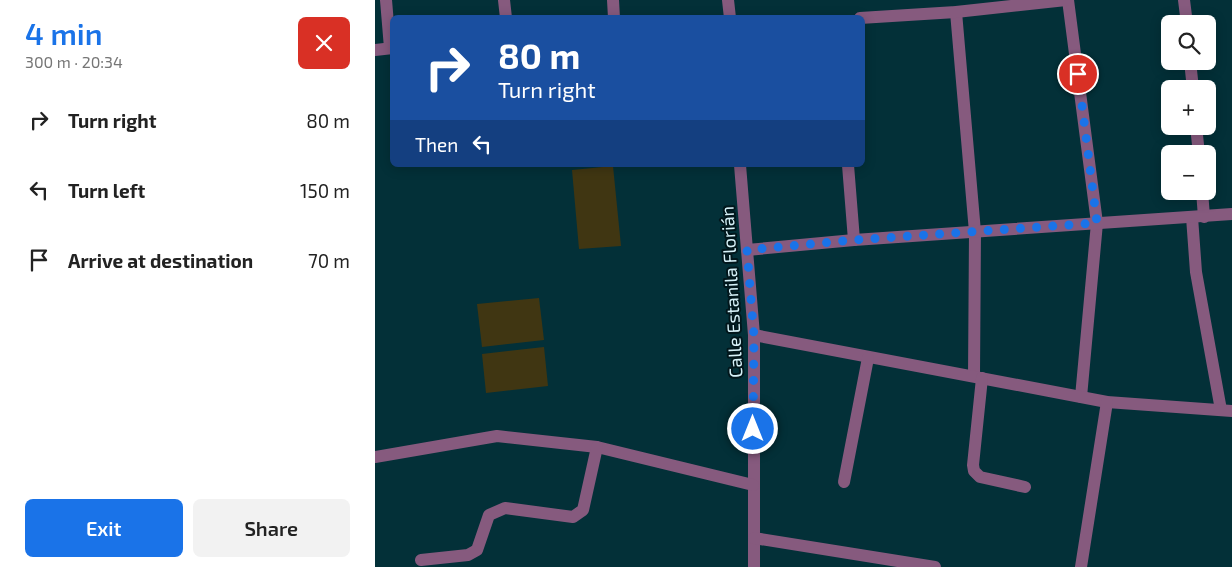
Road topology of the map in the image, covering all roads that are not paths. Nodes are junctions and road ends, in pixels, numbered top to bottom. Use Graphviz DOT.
graph roads {
  1 [pos="386,0"];
  2 [pos="504,0"];
  3 [pos="613,0"];
  4 [pos="728,0"];
  5 [pos="1067,0"];
  6 [pos="1184,0"];
  7 [pos="956,12"];
  8 [pos="506,15"];
  9 [pos="614,15"];
  10 [pos="730,15"];
  11 [pos="1186,15"];
  12 [pos="865,18"];
  13 [pos="390,38"];
  14 [pos="390,48"];
  15 [pos="375,50"];
  16 [pos="741,167"];
  17 [pos="848,167"];
  18 [pos="1201,200"];
  19 [pos="1232,214"];
  20 [pos="1198,217"];
  21 [pos="1097,223"];
  22 [pos="975,232"];
  23 [pos="854,240"];
  24 [pos="747,250"];
  25 [pos="754,336"];
  26 [pos="868,358"];
  27 [pos="978,377"];
  28 [pos="1081,397"];
  29 [pos="1107,402"];
  30 [pos="1227,411"];
  31 [pos="597,447"];
  32 [pos="375,457"];
  33 [pos="844,482"];
  34 [pos="753,485"];
  35 [pos="1025,487"];
  36 [pos="754,538"];
  37 [pos="421,560"];
  38 [pos="754,567"];
  39 [pos="935,567"];
  40 [pos="1081,567"];
  1 -- 13 [label="street"];
  2 -- 8 [label="street"];
  3 -- 9 [label="street"];
  4 -- 10 [label="street"];
  5 -- 7 [label="street"];
  5 -- 21 [label="street"];
  6 -- 11 [label="street"];
  7 -- 12 [label="street"];
  7 -- 22 [label="street"];
  14 -- 15 [label="street"];
  16 -- 24 [label="street, Calle Estanila Florián"];
  17 -- 23 [label="street"];
  18 -- 20 [label="street"];
  19 -- 20 [label="street"];
  20 -- 21 [label="street"];
  20 -- 30 [label="street"];
  21 -- 22 [label="street"];
  21 -- 28 [label="street"];
  22 -- 23 [label="street"];
  22 -- 27 [label="street"];
  23 -- 24 [label="street"];
  24 -- 25 [label="street, Calle Estanila Florián"];
  25 -- 26 [label="street"];
  25 -- 34 [label="street, Calle Estanila Florián"];
  26 -- 27 [label="street"];
  26 -- 33 [label="street"];
  27 -- 28 [label="street"];
  27 -- 35 [label="street"];
  28 -- 29 [label="street"];
  29 -- 30 [label="street"];
  29 -- 40 [label="street"];
  31 -- 32 [label="street"];
  31 -- 34 [label="street"];
  31 -- 37 [label="street"];
  34 -- 36 [label="street, Calle Estanila Florián"];
  36 -- 38 [label="street, Calle Estanila Florián"];
  36 -- 39 [label="street"];
}
